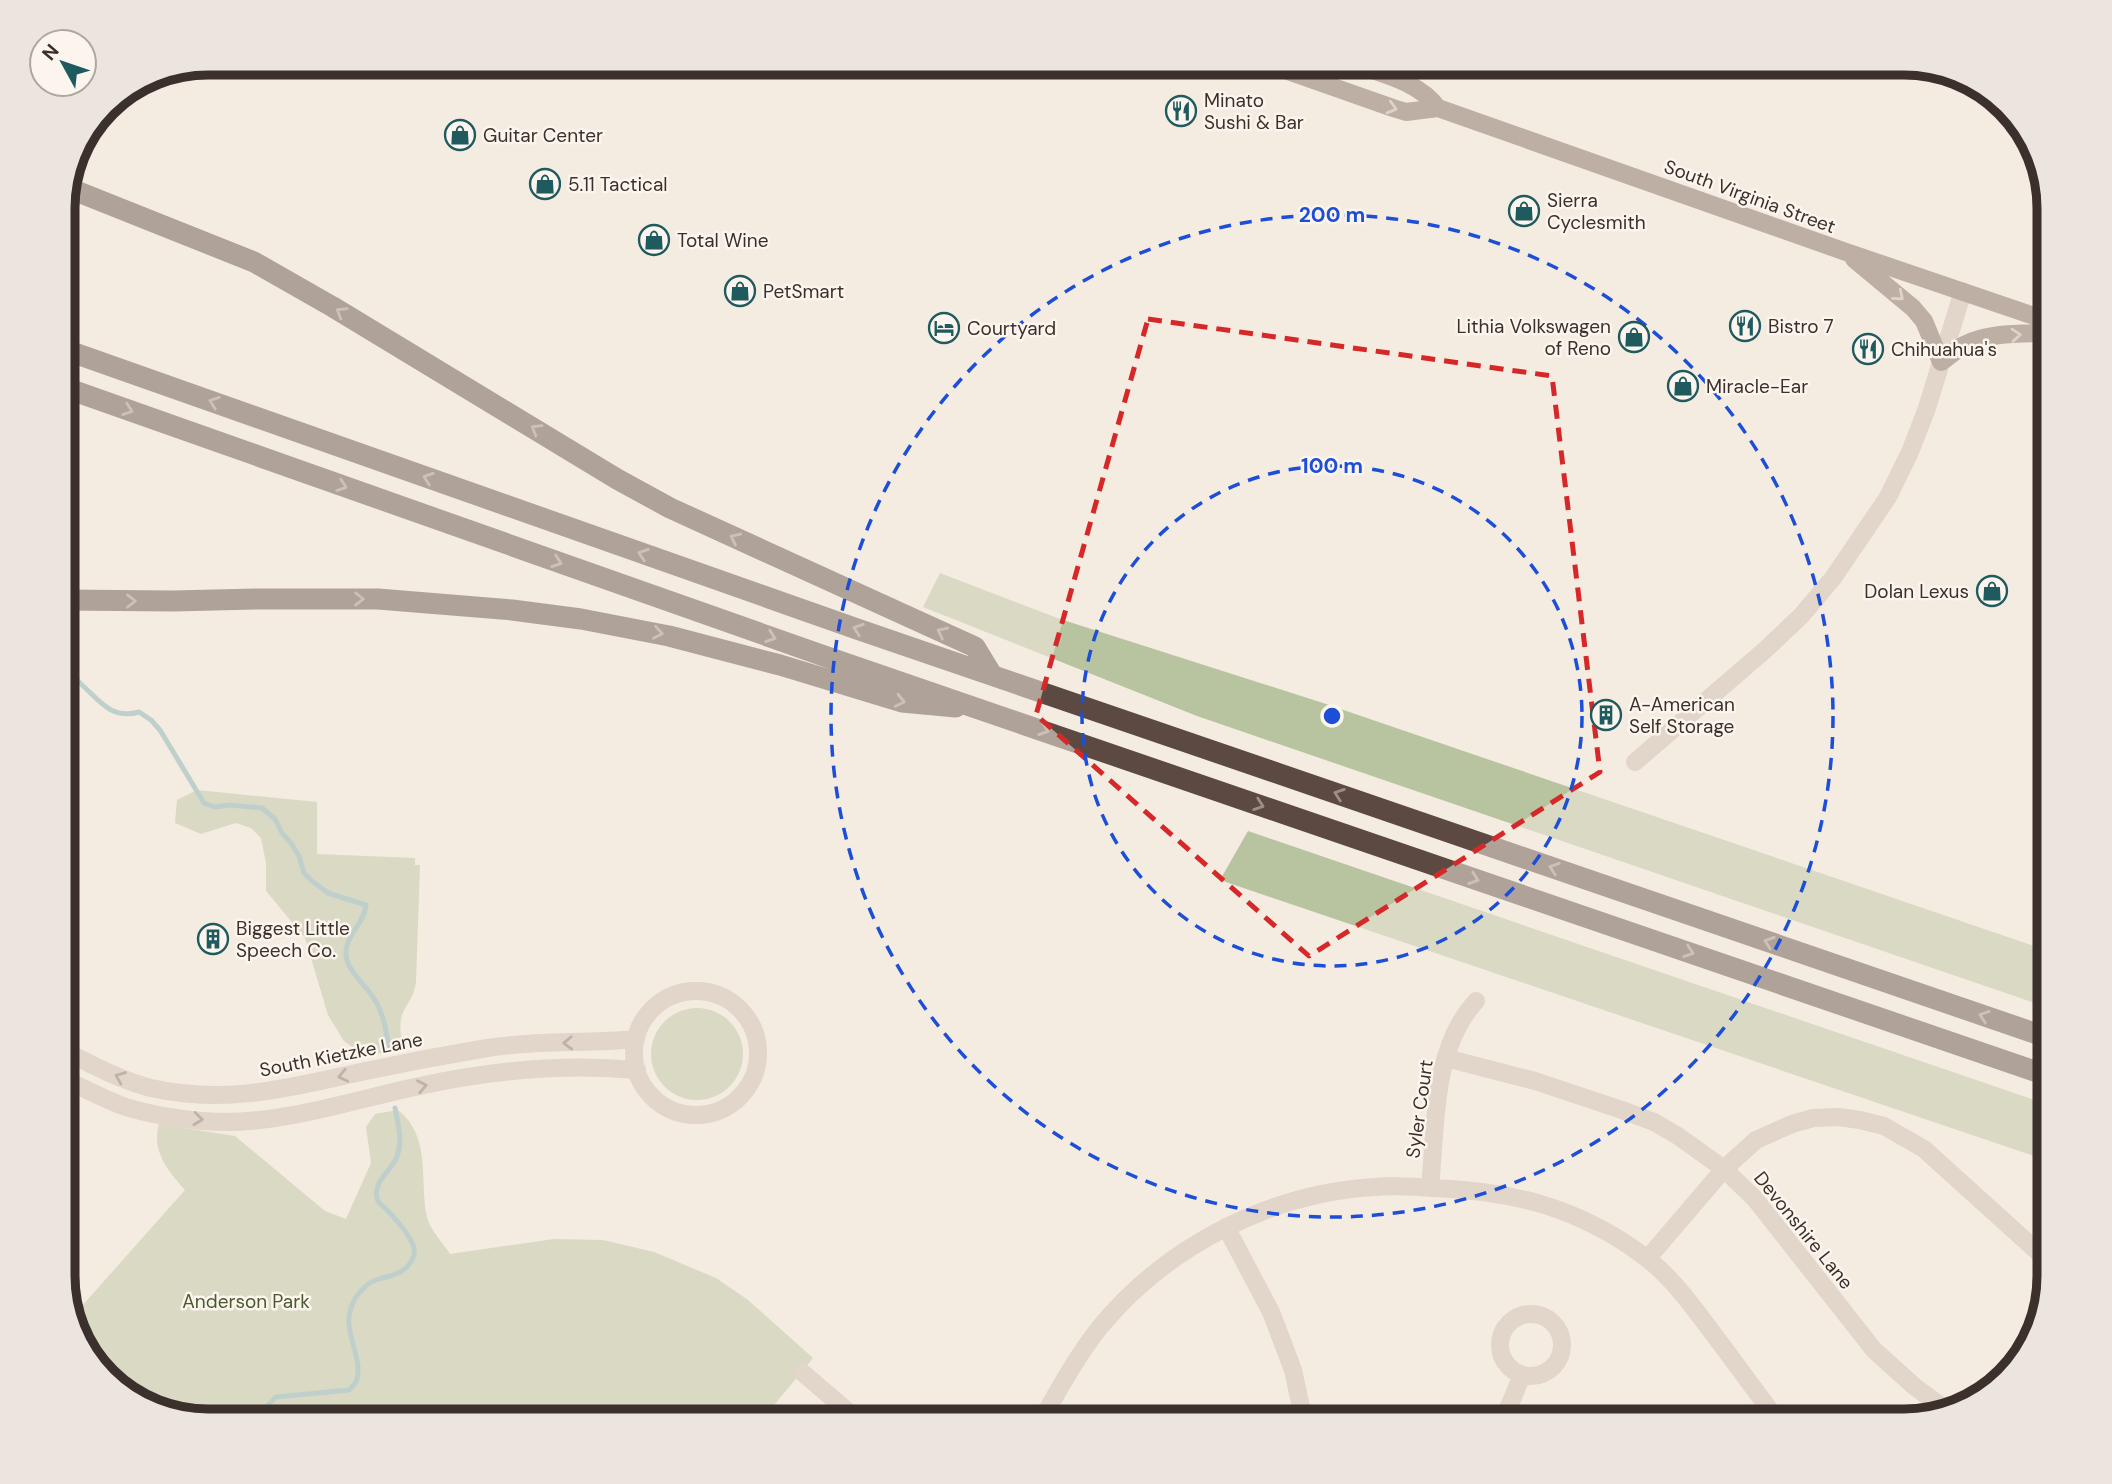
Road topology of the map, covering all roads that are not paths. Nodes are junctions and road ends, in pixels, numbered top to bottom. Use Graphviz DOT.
graph roads {
  1 [pos="1299,75"];
  2 [pos="1383,75"];
  3 [pos="1438,108"];
  4 [pos="76,191"];
  5 [pos="1846,253"];
  6 [pos="1963,291"];
  7 [pos="2037,317"];
  8 [pos="2037,333"];
  9 [pos="76,354"];
  10 [pos="1941,362"];
  11 [pos="76,392"];
  12 [pos="76,600"];
  13 [pos="992,675"];
  14 [pos="979,708"];
  15 [pos="1635,762"];
  16 [pos="1476,1001"];
  17 [pos="2037,1034"];
  18 [pos="636,1039"];
  19 [pos="76,1057"];
  20 [pos="1446,1058"];
  21 [pos="637,1070"];
  22 [pos="2037,1072"];
  23 [pos="76,1085"];
  24 [pos="1724,1169"];
  25 [pos="1430,1188"];
  26 [pos="1226,1227"];
  27 [pos="2037,1251"];
  28 [pos="1648,1258"];
  29 [pos="803,1373"];
  30 [pos="1522,1375"];
  31 [pos="1938,1404"];
  32 [pos="845,1409"];
  33 [pos="1048,1409"];
  34 [pos="1301,1409"];
  35 [pos="1507,1409"];
  36 [pos="1769,1409"];
  1 -- 3 [label="main road, South Virginia Street, one-way"];
  2 -- 3 [label="main road, South Virginia Street"];
  3 -- 5 [label="main road, South Virginia Street"];
  13 -- 4 [label="highway, one-way"];
  5 -- 6 [label="main road, South Virginia Street"];
  5 -- 10 [label="main road, one-way"];
  6 -- 7 [label="main road, South Virginia Street"];
  6 -- 10 [label="street"];
  10 -- 8 [label="main road, one-way"];
  13 -- 9 [label="highway, one-way"];
  10 -- 15 [label="street"];
  11 -- 14 [label="highway, one-way"];
  12 -- 14 [label="highway, one-way"];
  17 -- 13 [label="highway, one-way"];
  14 -- 22 [label="highway, one-way"];
  16 -- 20 [label="street, Syler Court"];
  18 -- 19 [label="street, South Kietzke Lane, one-way"];
  18 -- 21 [label="street"];
  18 -- 21 [label="street"];
  20 -- 24 [label="street, Devonshire Lane"];
  20 -- 25 [label="street, Syler Court"];
  23 -- 21 [label="street, one-way"];
  24 -- 27 [label="street"];
  24 -- 28 [label="street"];
  24 -- 31 [label="street, Devonshire Lane"];
  25 -- 26 [label="street"];
  25 -- 28 [label="street"];
  26 -- 33 [label="street"];
  26 -- 34 [label="street"];
  28 -- 36 [label="street"];
  29 -- 32 [label="street"];
  30 -- 35 [label="street"];
}
